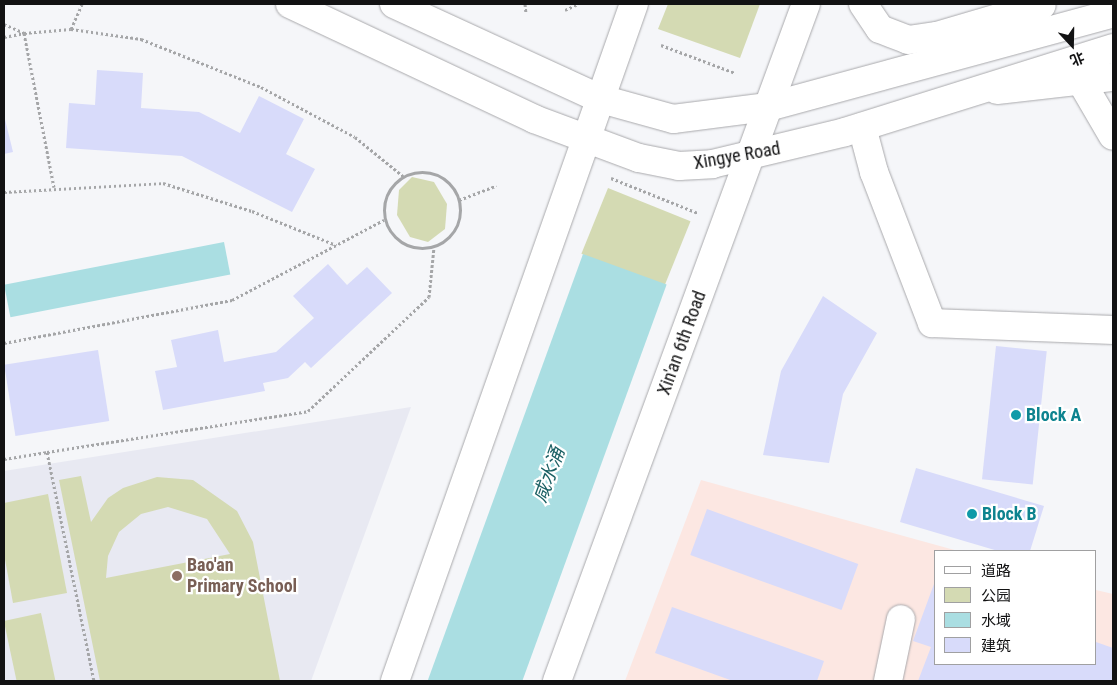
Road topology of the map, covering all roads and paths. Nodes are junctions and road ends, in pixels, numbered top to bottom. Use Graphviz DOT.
graph roads {
  1 [pos="82,4"];
  2 [pos="290,4"];
  3 [pos="394,4"];
  4 [pos="525,4"];
  5 [pos="578,4"];
  6 [pos="634,4"];
  7 [pos="806,4"];
  8 [pos="863,4"];
  9 [pos="1044,4"];
  10 [pos="565,10"];
  11 [pos="526,13"];
  12 [pos="1113,13"];
  13 [pos="4,24"];
  14 [pos="71,29"];
  15 [pos="24,33"];
  16 [pos="4,37"];
  17 [pos="661,45"];
  18 [pos="1113,48"];
  19 [pos="955,57"];
  20 [pos="735,73"];
  21 [pos="1113,77"];
  22 [pos="1082,83"];
  23 [pos="986,91"];
  24 [pos="601,100"];
  25 [pos="768,107"];
  26 [pos="862,127"];
  27 [pos="1113,136"];
  28 [pos="588,140"];
  29 [pos="750,156"];
  30 [pos="403,176"];
  31 [pos="606,176"];
  32 [pos="496,186"];
  33 [pos="54,187"];
  34 [pos="4,192"];
  35 [pos="458,200"];
  36 [pos="698,213"];
  37 [pos="384,220"];
  38 [pos="336,245"];
  39 [pos="434,246"];
  40 [pos="1113,330"];
  41 [pos="4,343"];
  42 [pos="47,452"];
  43 [pos="4,459"];
  44 [pos="901,619"];
  45 [pos="94,681"];
  46 [pos="395,681"];
  47 [pos="556,681"];
  48 [pos="888,681"];
  1 -- 14 [label="path"];
  2 -- 28 [label="main road, Xingye Road"];
  3 -- 24 [label="main road"];
  4 -- 11 [label="path"];
  5 -- 10 [label="path"];
  6 -- 24 [label="main road"];
  7 -- 25 [label="main road, Xin'an 6th Road"];
  8 -- 9 [label="main road"];
  9 -- 19 [label="main road"];
  12 -- 19 [label="main road"];
  13 -- 15 [label="path"];
  14 -- 15 [label="path"];
  14 -- 30 [label="path"];
  15 -- 16 [label="path"];
  15 -- 33 [label="path"];
  17 -- 20 [label="path"];
  18 -- 23 [label="main road, Xingye Road"];
  19 -- 25 [label="main road"];
  21 -- 22 [label="main road"];
  22 -- 23 [label="main road"];
  22 -- 27 [label="main road"];
  23 -- 26 [label="main road, Xingye Road"];
  24 -- 25 [label="main road"];
  24 -- 28 [label="main road"];
  25 -- 29 [label="main road, Xin'an 6th Road"];
  26 -- 29 [label="main road, Xingye Road"];
  26 -- 40 [label="main road"];
  28 -- 29 [label="main road, Xingye Road"];
  28 -- 46 [label="main road"];
  29 -- 47 [label="main road, Xin'an 6th Road"];
  30 -- 35 [label="path"];
  30 -- 37 [label="path"];
  31 -- 36 [label="path"];
  32 -- 35 [label="path"];
  33 -- 34 [label="path"];
  33 -- 38 [label="path"];
  35 -- 39 [label="path"];
  37 -- 38 [label="path"];
  37 -- 39 [label="path"];
  38 -- 41 [label="path"];
  39 -- 42 [label="path"];
  42 -- 43 [label="path"];
  42 -- 45 [label="path"];
  44 -- 48 [label="main road"];
}
